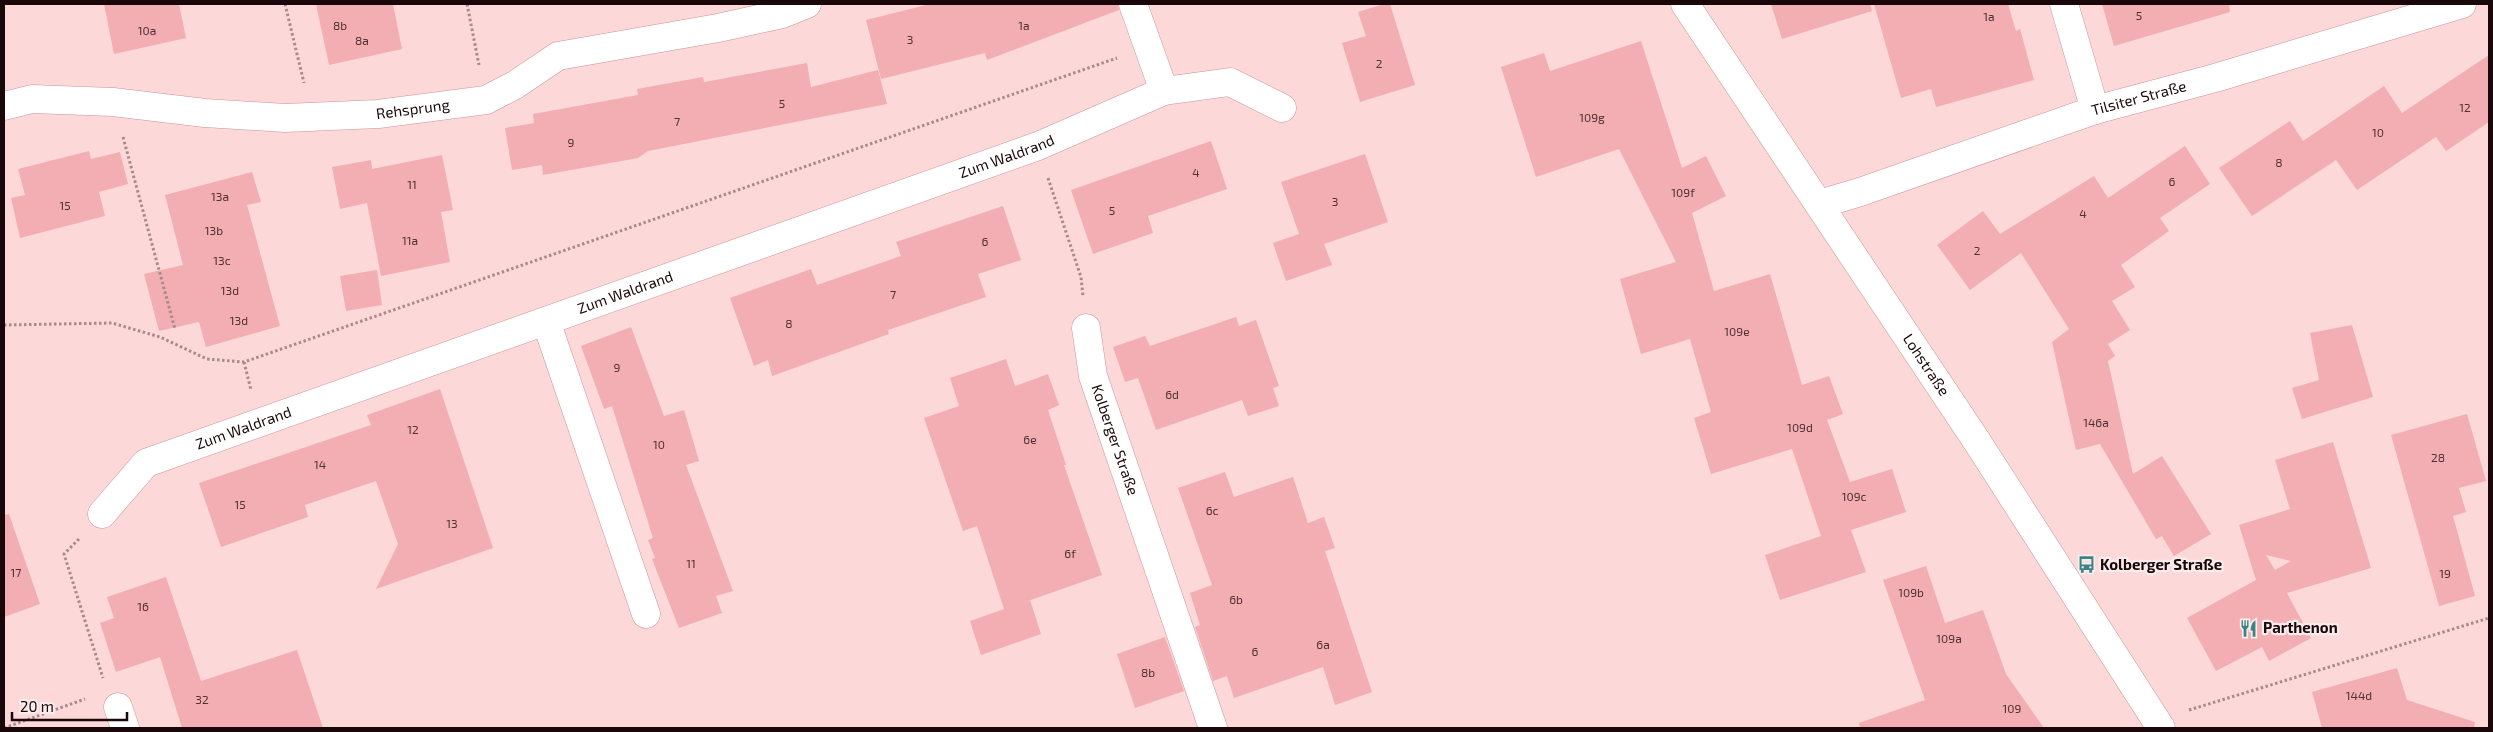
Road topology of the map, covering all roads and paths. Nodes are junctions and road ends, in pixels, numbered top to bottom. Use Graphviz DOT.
graph roads {
  1 [pos="285,4"];
  2 [pos="467,4"];
  3 [pos="807,4"];
  4 [pos="1133,4"];
  5 [pos="1685,4"];
  6 [pos="2064,4"];
  7 [pos="2462,4"];
  8 [pos="1148,48"];
  9 [pos="1164,91"];
  10 [pos="486,100"];
  11 [pos="114,102"];
  12 [pos="4,106"];
  13 [pos="1282,108"];
  14 [pos="2095,110"];
  15 [pos="312,117"];
  16 [pos="1038,146"];
  17 [pos="1820,204"];
  18 [pos="546,321"];
  19 [pos="4,325"];
  20 [pos="1086,328"];
  21 [pos="175,329"];
  22 [pos="102,514"];
  23 [pos="646,614"];
  24 [pos="2489,618"];
  25 [pos="117,709"];
  26 [pos="2158,724"];
  27 [pos="4,728"];
  28 [pos="1212,728"];
  1 -- 15 [label="path"];
  2 -- 10 [label="path"];
  3 -- 10 [label="street, Rehsprung"];
  4 -- 8 [label="street"];
  5 -- 17 [label="street, Lohstraße"];
  6 -- 14 [label="street"];
  7 -- 14 [label="street, Tilsiter Straße"];
  8 -- 9 [label="street"];
  8 -- 19 [label="path"];
  9 -- 13 [label="street, Zum Waldrand"];
  9 -- 16 [label="street, Zum Waldrand"];
  10 -- 15 [label="street, Rehsprung"];
  11 -- 12 [label="street, Rehsprung"];
  11 -- 15 [label="street, Rehsprung"];
  11 -- 21 [label="path"];
  14 -- 17 [label="street, Tilsiter Straße"];
  16 -- 18 [label="street, Zum Waldrand"];
  16 -- 20 [label="path"];
  17 -- 26 [label="street, Lohstraße"];
  18 -- 22 [label="street, Zum Waldrand"];
  18 -- 23 [label="street"];
  20 -- 28 [label="street, Kolberger Straße"];
  22 -- 25 [label="path"];
  24 -- 26 [label="path"];
  25 -- 27 [label="path"];
}
